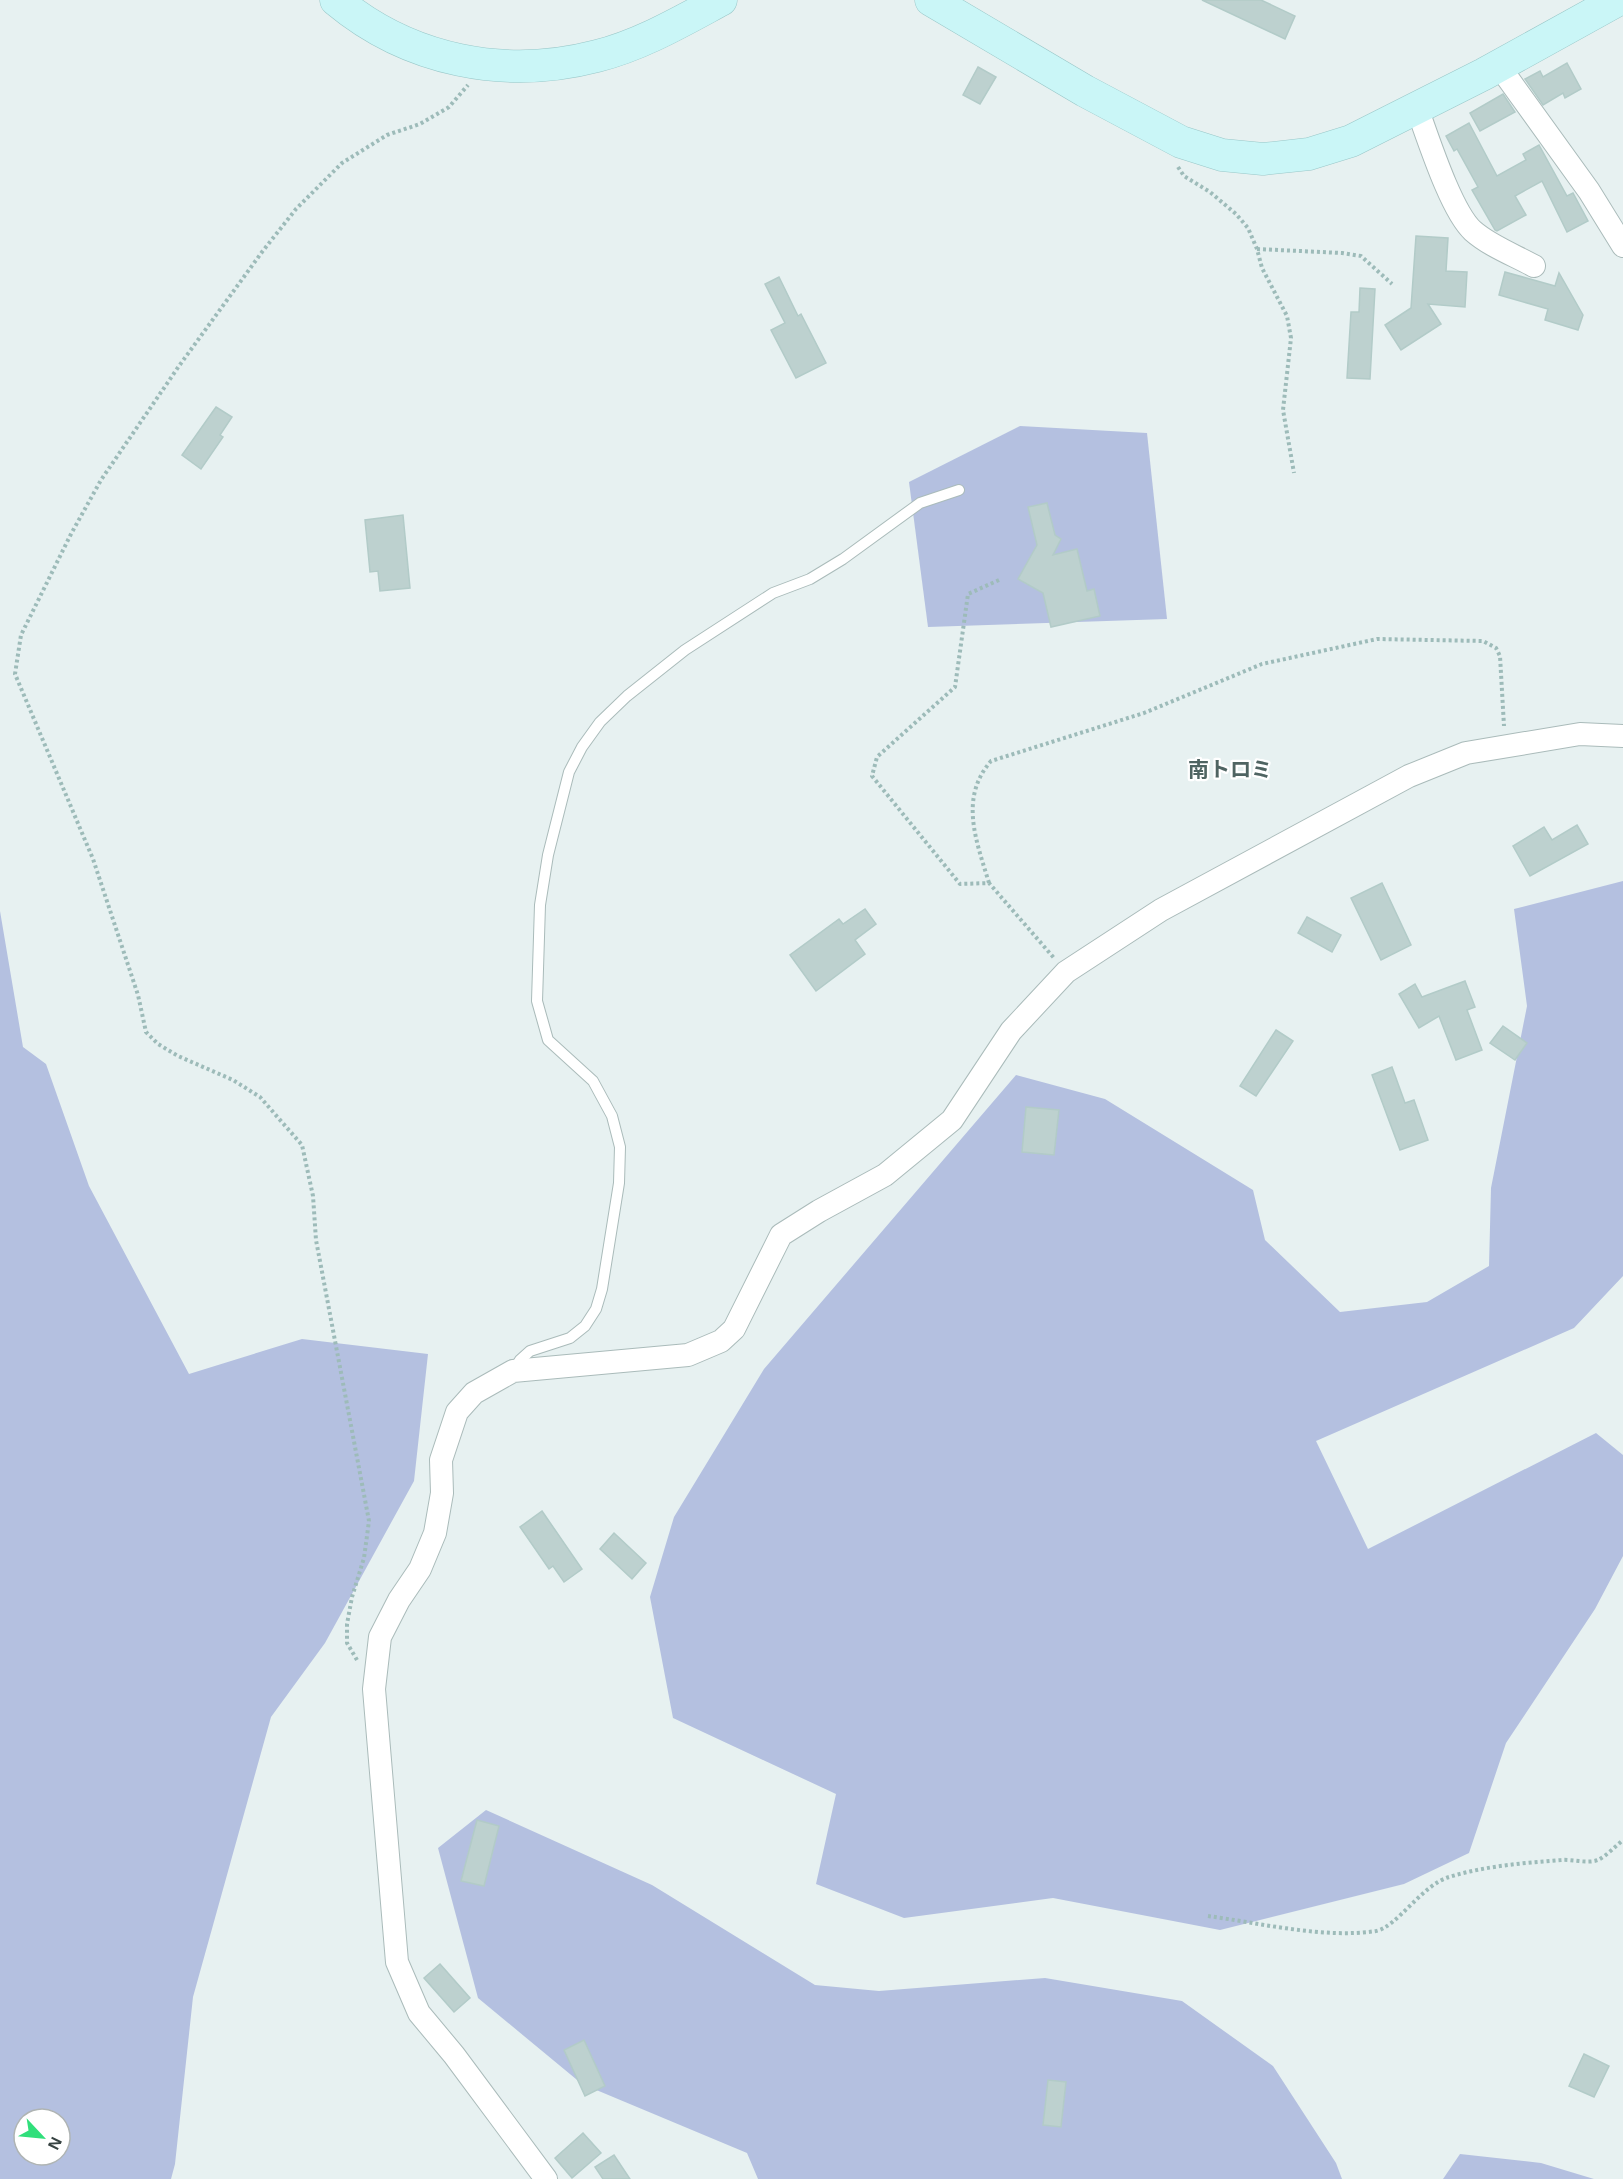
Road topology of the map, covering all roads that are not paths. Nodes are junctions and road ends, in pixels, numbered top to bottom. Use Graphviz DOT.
graph roads {
  1 [pos="336,0"];
  2 [pos="721,0"];
  3 [pos="931,0"];
  4 [pos="1618,0"];
  5 [pos="1499,66"];
  6 [pos="1417,108"];
  7 [pos="1623,246"];
  8 [pos="1534,266"];
  9 [pos="959,490"];
  10 [pos="1623,736"];
  11 [pos="513,1371"];
  12 [pos="546,2179"];
  1 -- 2 [label="street"];
  3 -- 6 [label="street"];
  4 -- 5 [label="street"];
  5 -- 6 [label="street"];
  5 -- 7 [label="street"];
  6 -- 8 [label="street"];
  9 -- 11 [label="lane"];
  10 -- 11 [label="street"];
  11 -- 12 [label="street"];
}
